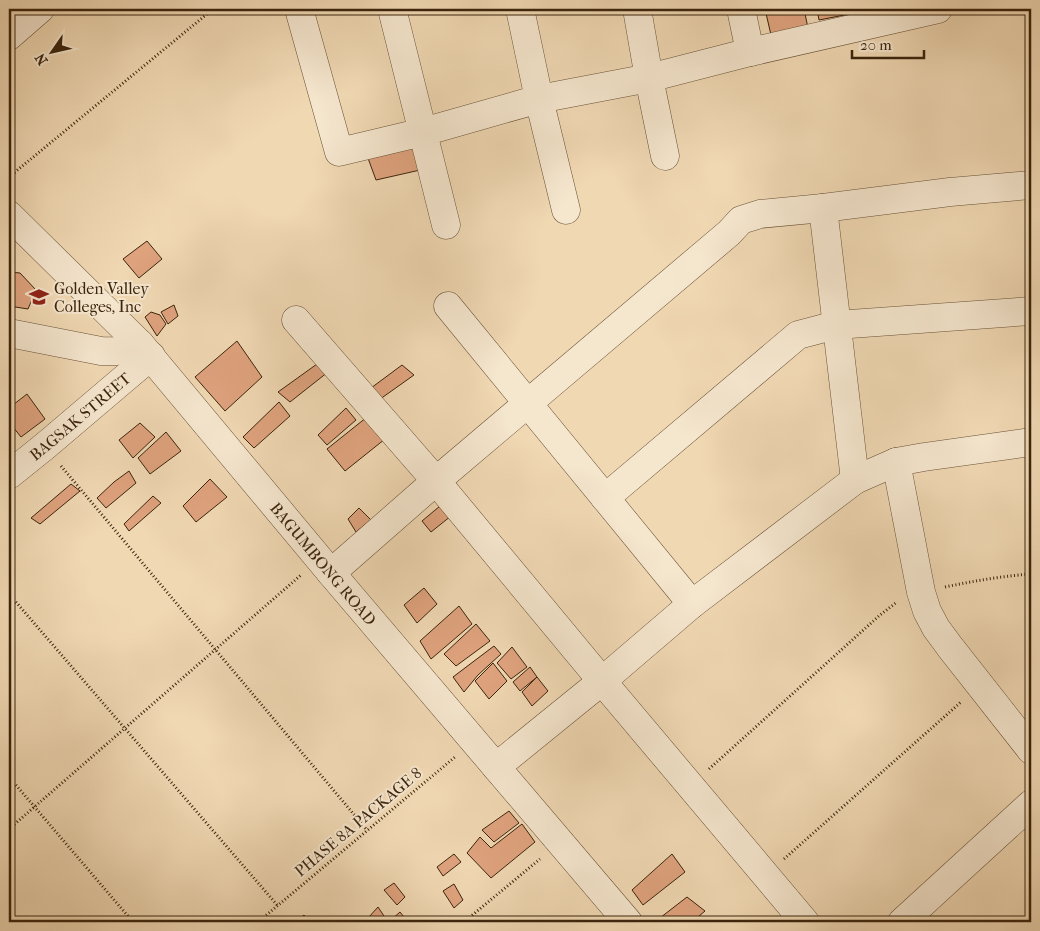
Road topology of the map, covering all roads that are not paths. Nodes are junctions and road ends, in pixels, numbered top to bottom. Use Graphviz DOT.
graph roads {
  1 [pos="40,9"];
  2 [pos="299,9"];
  3 [pos="392,9"];
  4 [pos="520,9"];
  5 [pos="637,9"];
  6 [pos="741,9"];
  7 [pos="938,9"];
  8 [pos="9,36"];
  9 [pos="750,52"];
  10 [pos="650,78"];
  11 [pos="540,99"];
  12 [pos="423,132"];
  13 [pos="665,156"];
  14 [pos="1031,185"];
  15 [pos="823,208"];
  16 [pos="566,210"];
  17 [pos="9,215"];
  18 [pos="446,224"];
  19 [pos="448,306"];
  20 [pos="1031,311"];
  21 [pos="296,320"];
  22 [pos="836,325"];
  23 [pos="9,333"];
  24 [pos="145,350"];
  25 [pos="528,404"];
  26 [pos="1031,442"];
  27 [pos="896,462"];
  28 [pos="9,475"];
  29 [pos="855,480"];
  30 [pos="436,481"];
  31 [pos="605,498"];
  32 [pos="325,566"];
  33 [pos="692,604"];
  34 [pos="602,681"];
  35 [pos="1031,750"];
  36 [pos="496,768"];
  37 [pos="1031,804"];
  38 [pos="910,920"];
  39 [pos="628,922"];
  40 [pos="805,922"];
  1 -- 8 [label="street"];
  2 -- 12 [label="street"];
  3 -- 12 [label="street"];
  4 -- 11 [label="street"];
  5 -- 10 [label="street"];
  6 -- 9 [label="street"];
  7 -- 9 [label="street"];
  9 -- 10 [label="street"];
  10 -- 11 [label="street"];
  10 -- 13 [label="street"];
  11 -- 12 [label="street"];
  11 -- 16 [label="street"];
  12 -- 18 [label="street"];
  14 -- 15 [label="street"];
  15 -- 22 [label="street"];
  15 -- 25 [label="street"];
  17 -- 24 [label="street, BAGUMBONG ROAD"];
  19 -- 25 [label="street"];
  20 -- 22 [label="street"];
  21 -- 30 [label="street"];
  22 -- 29 [label="street"];
  22 -- 31 [label="street"];
  23 -- 24 [label="street"];
  24 -- 28 [label="street, BAGSAK STREET"];
  24 -- 32 [label="street, BAGUMBONG ROAD"];
  25 -- 30 [label="street"];
  25 -- 31 [label="street"];
  26 -- 27 [label="street"];
  27 -- 29 [label="street"];
  27 -- 35 [label="street"];
  29 -- 33 [label="street"];
  30 -- 32 [label="street"];
  30 -- 34 [label="street"];
  31 -- 33 [label="street"];
  32 -- 36 [label="street, BAGUMBONG ROAD"];
  33 -- 34 [label="street"];
  34 -- 36 [label="street"];
  34 -- 40 [label="street"];
  36 -- 39 [label="street, BAGUMBONG ROAD"];
  37 -- 38 [label="street"];
}
